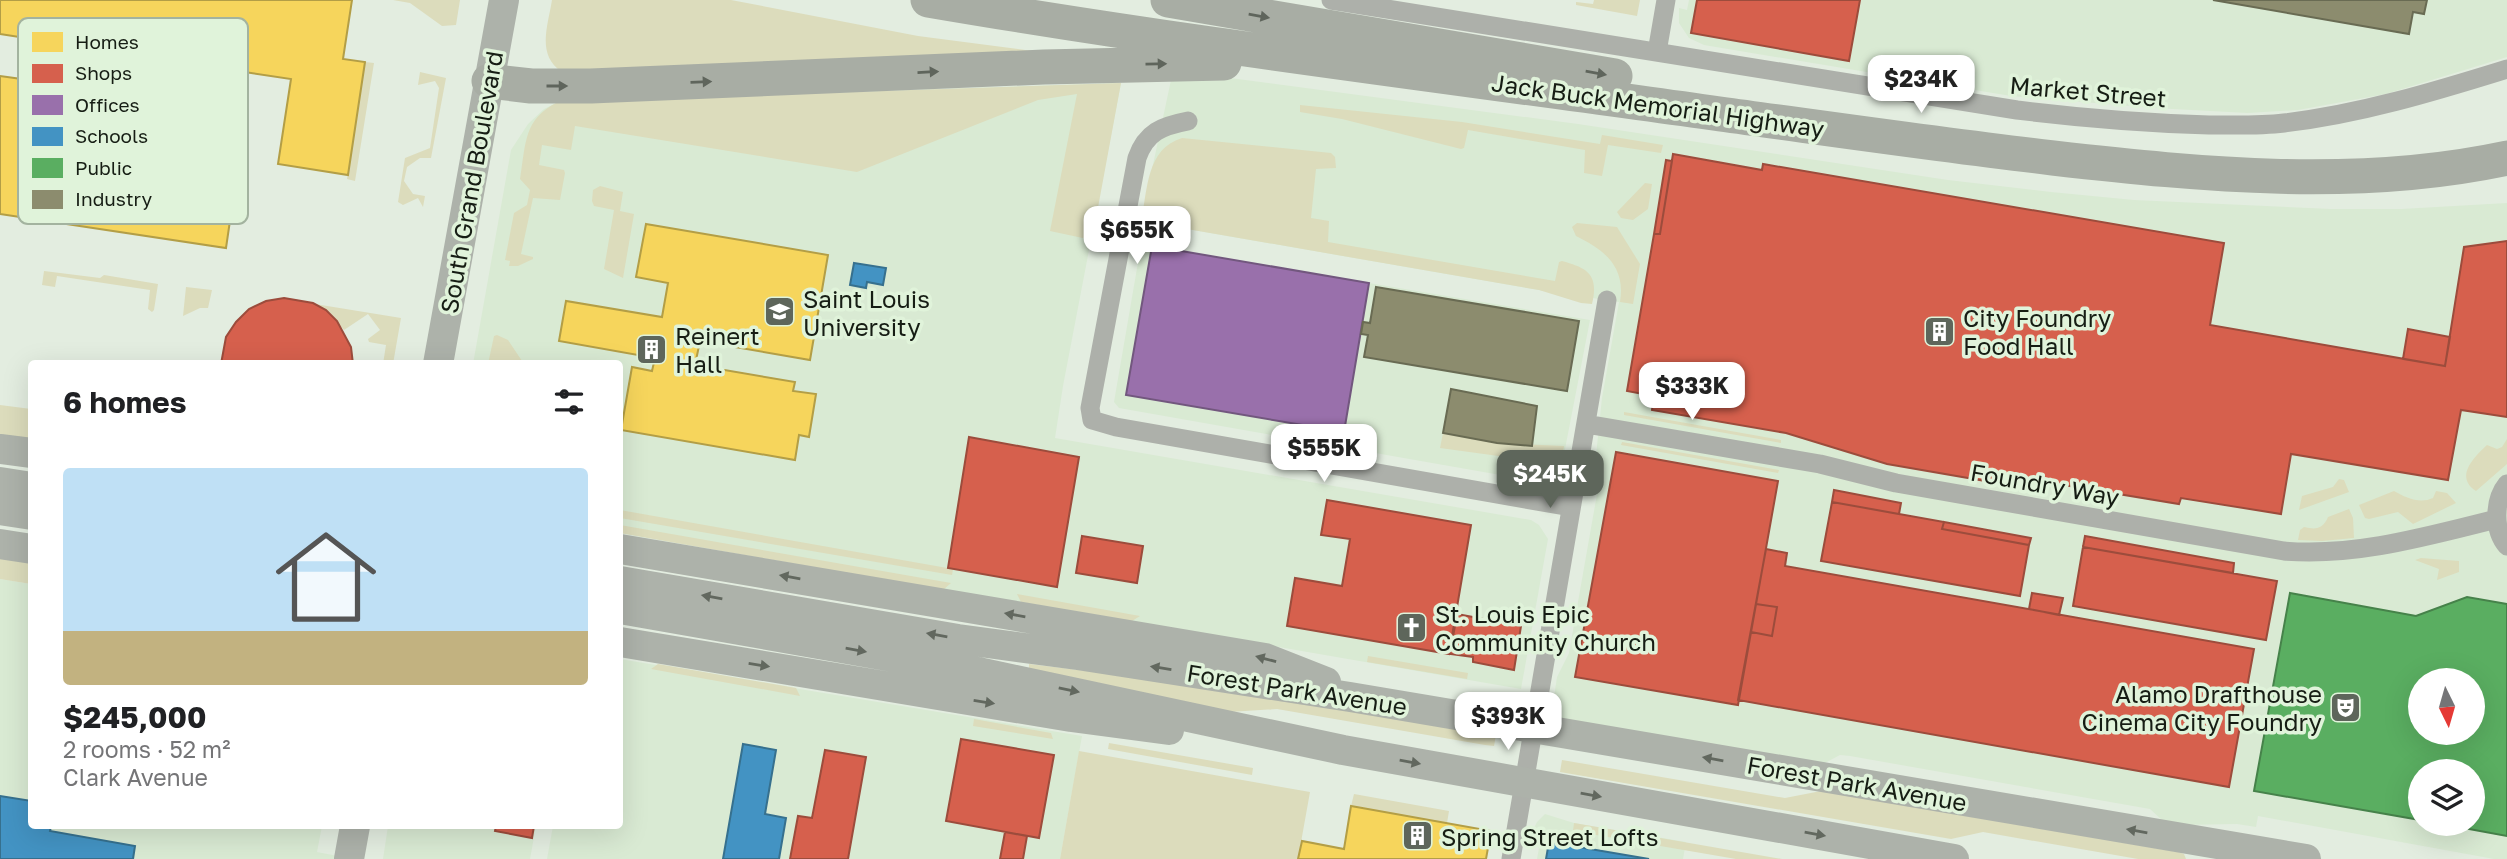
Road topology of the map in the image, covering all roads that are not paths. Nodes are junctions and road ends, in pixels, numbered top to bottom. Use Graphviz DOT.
graph roads {
  1 [pos="504,0"];
  2 [pos="928,0"];
  3 [pos="1007,0"];
  4 [pos="1168,0"];
  5 [pos="1331,0"];
  6 [pos="1666,0"];
  7 [pos="1044,20"];
  8 [pos="1657,52"];
  9 [pos="1539,63"];
  10 [pos="2507,69"];
  11 [pos="489,81"];
  12 [pos="1188,121"];
  13 [pos="2507,158"];
  14 [pos="2507,168"];
  15 [pos="1607,300"];
  16 [pos="439,360"];
  17 [pos="1586,424"];
  18 [pos="0,449"];
  19 [pos="28,452"];
  20 [pos="0,482"];
  21 [pos="2507,484"];
  22 [pos="28,486"];
  23 [pos="1571,507"];
  24 [pos="0,510"];
  25 [pos="28,514"];
  26 [pos="2497,519"];
  27 [pos="0,544"];
  28 [pos="2507,546"];
  29 [pos="28,548"];
  30 [pos="623,550"];
  31 [pos="623,582"];
  32 [pos="623,610"];
  33 [pos="623,642"];
  34 [pos="1350,697"];
  35 [pos="1532,727"];
  36 [pos="1343,750"];
  37 [pos="1523,783"];
  38 [pos="354,829"];
  39 [pos="349,859"];
  40 [pos="1511,859"];
  41 [pos="1954,859"];
  42 [pos="2306,859"];
  1 -- 11 [label="main road, South Grand Boulevard"];
  2 -- 7 [label="highway, Jack Buck Memorial Highway"];
  3 -- 7 [label="highway"];
  4 -- 9 [label="highway, Jack Buck Memorial Highway, one-way"];
  5 -- 8 [label="street, Market Street"];
  6 -- 8 [label="street"];
  7 -- 13 [label="highway, Jack Buck Memorial Highway"];
  8 -- 10 [label="street, Market Street"];
  11 -- 9 [label="highway, one-way"];
  9 -- 14 [label="highway, Jack Buck Memorial Highway, one-way"];
  11 -- 16 [label="main road, South Grand Boulevard"];
  12 -- 23 [label="street"];
  15 -- 17 [label="street"];
  17 -- 23 [label="street"];
  17 -- 26 [label="street, Foundry Way"];
  18 -- 19 [label="main road"];
  20 -- 22 [label="main road"];
  21 -- 26 [label="street"];
  23 -- 35 [label="street"];
  24 -- 25 [label="main road"];
  26 -- 28 [label="street"];
  27 -- 29 [label="main road"];
  34 -- 30 [label="main road, one-way"];
  34 -- 31 [label="main road, Forest Park Avenue, one-way"];
  32 -- 36 [label="main road, Forest Park Avenue, one-way"];
  33 -- 36 [label="main road, one-way"];
  34 -- 35 [label="main road, Forest Park Avenue"];
  35 -- 37 [label="street"];
  42 -- 35 [label="main road, Forest Park Avenue, one-way"];
  36 -- 37 [label="main road, Forest Park Avenue, one-way"];
  37 -- 40 [label="street"];
  37 -- 41 [label="main road, Forest Park Avenue, one-way"];
  38 -- 39 [label="main road"];
}
